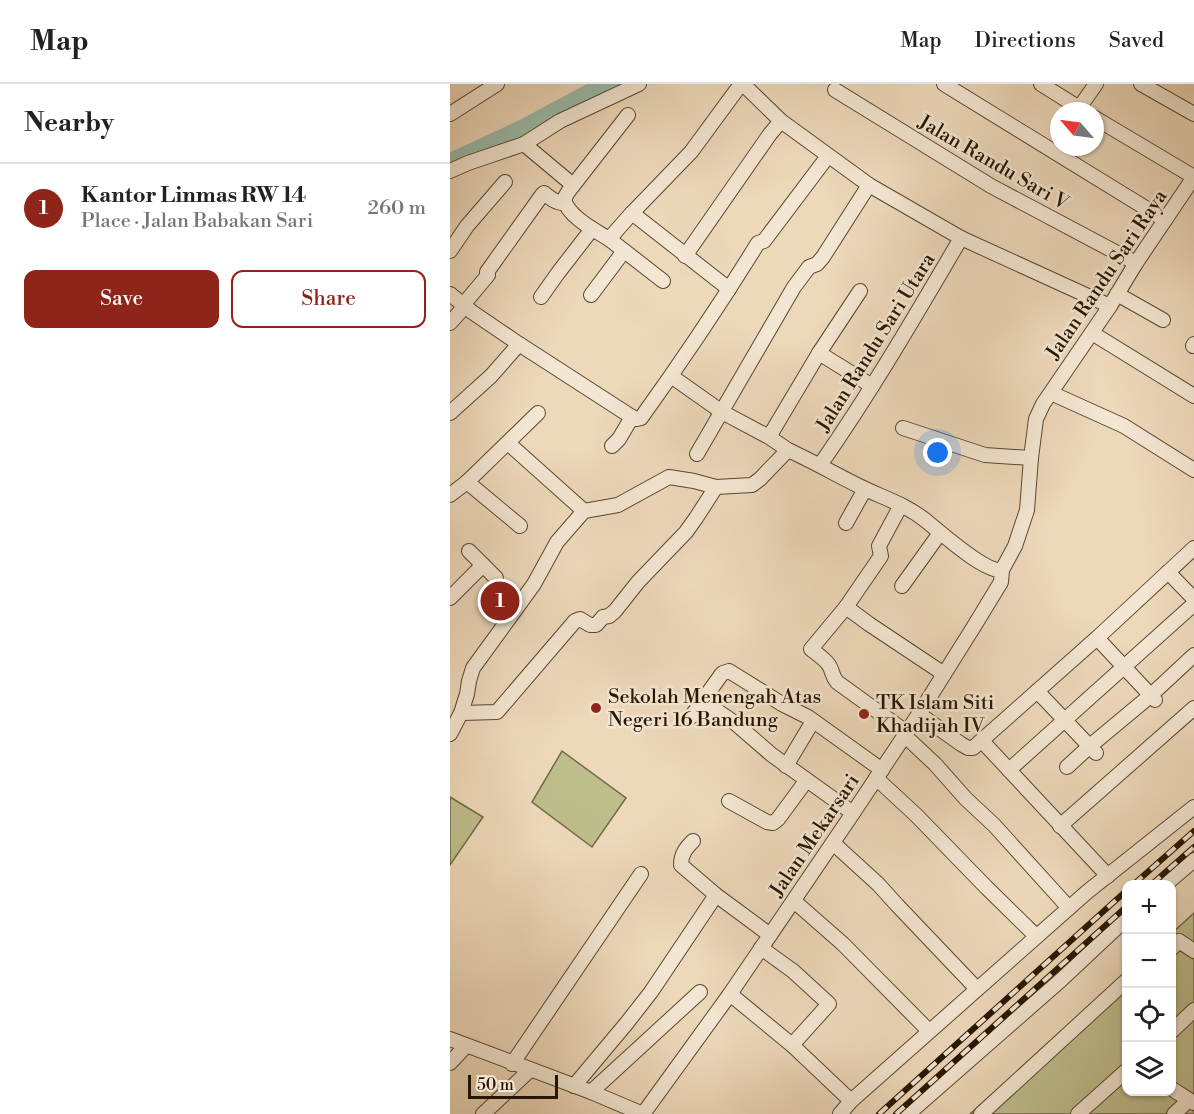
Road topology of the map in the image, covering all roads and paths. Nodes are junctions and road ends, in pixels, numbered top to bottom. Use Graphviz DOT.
graph roads {
  1 [pos="497,84"];
  2 [pos="639,84"];
  3 [pos="742,84"];
  4 [pos="944,84"];
  5 [pos="1041,84"];
  6 [pos="1095,84"];
  7 [pos="1141,84"];
  8 [pos="836,90"];
  9 [pos="1069,102"];
  10 [pos="1085,102"];
  11 [pos="452,111"];
  12 [pos="1194,114"];
  13 [pos="628,115"];
  14 [pos="781,121"];
  15 [pos="1104,123"];
  16 [pos="524,144"];
  17 [pos="828,156"];
  18 [pos="450,171"];
  19 [pos="1194,177"];
  20 [pos="505,182"];
  21 [pos="573,185"];
  22 [pos="869,185"];
  23 [pos="565,203"];
  24 [pos="632,213"];
  25 [pos="1165,220"];
  26 [pos="592,229"];
  27 [pos="961,238"];
  28 [pos="609,239"];
  29 [pos="450,250"];
  30 [pos="624,251"];
  31 [pos="685,256"];
  32 [pos="1136,263"];
  33 [pos="663,281"];
  34 [pos="729,290"];
  35 [pos="860,291"];
  36 [pos="450,294"];
  37 [pos="1117,294"];
  38 [pos="591,295"];
  39 [pos="541,297"];
  40 [pos="464,306"];
  41 [pos="1110,306"];
  42 [pos="1163,320"];
  43 [pos="450,323"];
  44 [pos="1092,333"];
  45 [pos="519,344"];
  46 [pos="819,353"];
  47 [pos="671,376"];
  48 [pos="872,386"];
  49 [pos="1051,393"];
  50 [pos="1194,396"];
  51 [pos="722,412"];
  52 [pos="450,413"];
  53 [pos="538,413"];
  54 [pos="632,417"];
  55 [pos="903,428"];
  56 [pos="769,437"];
  57 [pos="508,442"];
  58 [pos="612,446"];
  59 [pos="788,450"];
  60 [pos="697,454"];
  61 [pos="1031,458"];
  62 [pos="820,465"];
  63 [pos="1194,470"];
  64 [pos="467,482"];
  65 [pos="716,487"];
  66 [pos="1029,488"];
  67 [pos="865,489"];
  68 [pos="450,495"];
  69 [pos="901,505"];
  70 [pos="584,511"];
  71 [pos="846,523"];
  72 [pos="520,526"];
  73 [pos="940,532"];
  74 [pos="1194,548"];
  75 [pos="469,551"];
  76 [pos="483,565"];
  77 [pos="1002,570"];
  78 [pos="1168,572"];
  79 [pos="496,578"];
  80 [pos="902,586"];
  81 [pos="450,597"];
  82 [pos="1194,599"];
  83 [pos="1194,604"];
  84 [pos="846,607"];
  85 [pos="1097,638"];
  86 [pos="1194,655"];
  87 [pos="1123,667"];
  88 [pos="944,674"];
  89 [pos="1037,691"];
  90 [pos="1153,699"];
  91 [pos="703,701"];
  92 [pos="1194,708"];
  93 [pos="461,713"];
  94 [pos="919,714"];
  95 [pos="692,717"];
  96 [pos="1065,720"];
  97 [pos="813,721"];
  98 [pos="450,734"];
  99 [pos="905,734"];
  100 [pos="982,741"];
  101 [pos="1093,749"];
  102 [pos="786,765"];
  103 [pos="1067,767"];
  104 [pos="1009,770"];
  105 [pos="879,774"];
  106 [pos="806,781"];
  107 [pos="729,801"];
  108 [pos="1194,807"];
  109 [pos="853,813"];
  110 [pos="1060,826"];
  111 [pos="693,841"];
  112 [pos="833,843"];
  113 [pos="1194,860"];
  114 [pos="641,873"];
  115 [pos="1106,877"];
  116 [pos="1172,880"];
  117 [pos="716,895"];
  118 [pos="794,901"];
  119 [pos="1064,903"];
  120 [pos="1122,923"];
  121 [pos="1032,932"];
  122 [pos="770,935"];
  123 [pos="1176,944"];
  124 [pos="761,948"];
  125 [pos="1194,951"];
  126 [pos="1122,985"];
  127 [pos="977,989"];
  128 [pos="700,992"];
  129 [pos="730,994"];
  130 [pos="1194,1010"];
  131 [pos="1189,1024"];
  132 [pos="929,1031"];
  133 [pos="450,1040"];
  134 [pos="466,1046"];
  135 [pos="792,1046"];
  136 [pos="450,1063"];
  137 [pos="512,1064"];
  138 [pos="530,1070"];
  139 [pos="1122,1075"];
  140 [pos="574,1086"];
  141 [pos="591,1092"];
  142 [pos="1176,1092"];
  143 [pos="851,1101"];
  144 [pos="1192,1102"];
  145 [pos="483,1114"];
  146 [pos="643,1114"];
  147 [pos="840,1114"];
  148 [pos="908,1114"];
  149 [pos="981,1114"];
  150 [pos="1078,1114"];
  151 [pos="1174,1114"];
  1 -- 11 [label="street"];
  2 -- 16 [label="street"];
  3 -- 14 [label="street"];
  3 -- 24 [label="street"];
  4 -- 25 [label="street"];
  5 -- 9 [label="street"];
  6 -- 10 [label="street"];
  7 -- 12 [label="street"];
  8 -- 32 [label="street, Jalan Randu Sari V"];
  13 -- 21 [label="street"];
  14 -- 17 [label="street"];
  14 -- 31 [label="street"];
  15 -- 19 [label="street"];
  16 -- 18 [label="street"];
  16 -- 21 [label="street"];
  17 -- 22 [label="street"];
  17 -- 34 [label="street"];
  19 -- 25 [label="street, Jalan Randu Sari Raya"];
  20 -- 29 [label="street"];
  21 -- 23 [label="street"];
  22 -- 27 [label="street"];
  22 -- 51 [label="street"];
  23 -- 26 [label="street"];
  23 -- 40 [label="street"];
  24 -- 28 [label="street"];
  24 -- 31 [label="street"];
  25 -- 32 [label="street, Jalan Randu Sari Raya"];
  26 -- 28 [label="street"];
  26 -- 39 [label="street"];
  27 -- 41 [label="street"];
  27 -- 48 [label="street, Jalan Randu Sari Utara"];
  28 -- 30 [label="street"];
  30 -- 33 [label="street"];
  30 -- 38 [label="street"];
  31 -- 34 [label="street"];
  32 -- 37 [label="street, Jalan Randu Sari Raya"];
  34 -- 47 [label="street"];
  35 -- 46 [label="street"];
  36 -- 40 [label="street"];
  37 -- 41 [label="street, Jalan Randu Sari Raya"];
  37 -- 42 [label="street"];
  40 -- 43 [label="street"];
  40 -- 45 [label="street"];
  41 -- 44 [label="street, Jalan Randu Sari Raya"];
  44 -- 49 [label="street, Jalan Randu Sari Raya"];
  44 -- 50 [label="street"];
  45 -- 52 [label="street"];
  45 -- 54 [label="street"];
  46 -- 48 [label="street"];
  46 -- 56 [label="street"];
  47 -- 51 [label="street"];
  47 -- 54 [label="street"];
  48 -- 62 [label="street, Jalan Randu Sari Utara"];
  49 -- 61 [label="street, Jalan Randu Sari Raya"];
  49 -- 63 [label="street"];
  51 -- 56 [label="street"];
  51 -- 60 [label="street"];
  53 -- 57 [label="street"];
  54 -- 58 [label="street"];
  55 -- 61 [label="street"];
  56 -- 59 [label="street"];
  57 -- 64 [label="street"];
  57 -- 70 [label="street"];
  59 -- 62 [label="street"];
  59 -- 65 [label="street"];
  61 -- 66 [label="street, Jalan Randu Sari Raya"];
  62 -- 67 [label="street"];
  64 -- 68 [label="street"];
  64 -- 72 [label="street"];
  65 -- 70 [label="street"];
  65 -- 93 [label="street"];
  66 -- 77 [label="street, Jalan Mekarsari"];
  67 -- 69 [label="street"];
  67 -- 71 [label="street"];
  69 -- 73 [label="street"];
  69 -- 84 [label="street"];
  70 -- 93 [label="street"];
  73 -- 77 [label="street"];
  73 -- 80 [label="street"];
  74 -- 78 [label="street"];
  75 -- 76 [label="street"];
  76 -- 79 [label="street"];
  76 -- 81 [label="street"];
  77 -- 88 [label="street, Jalan Mekarsari"];
  78 -- 82 [label="street"];
  78 -- 85 [label="street"];
  83 -- 87 [label="street"];
  84 -- 88 [label="street"];
  84 -- 99 [label="street"];
  85 -- 87 [label="street"];
  85 -- 89 [label="street"];
  86 -- 90 [label="street"];
  87 -- 90 [label="street"];
  87 -- 96 [label="street"];
  88 -- 94 [label="street, Jalan Mekarsari"];
  89 -- 96 [label="street"];
  89 -- 100 [label="street"];
  90 -- 101 [label="street"];
  91 -- 95 [label="street"];
  91 -- 97 [label="street"];
  91 -- 102 [label="street"];
  92 -- 110 [label="street"];
  93 -- 98 [label="street"];
  94 -- 99 [label="street, Jalan Mekarsari"];
  94 -- 100 [label="street"];
  96 -- 101 [label="street"];
  96 -- 104 [label="street"];
  97 -- 102 [label="street"];
  97 -- 105 [label="street"];
  99 -- 105 [label="street, Jalan Mekarsari"];
  99 -- 119 [label="street"];
  100 -- 104 [label="street"];
  101 -- 103 [label="street"];
  102 -- 106 [label="street"];
  104 -- 110 [label="street"];
  105 -- 109 [label="street, Jalan Mekarsari"];
  105 -- 121 [label="street"];
  106 -- 107 [label="street"];
  106 -- 109 [label="street"];
  108 -- 115 [label="street"];
  109 -- 112 [label="street, Jalan Mekarsari"];
  110 -- 115 [label="street"];
  111 -- 117 [label="street"];
  112 -- 118 [label="street, Jalan Mekarsari"];
  112 -- 127 [label="street"];
  113 -- 116 [label="street"];
  114 -- 137 [label="street"];
  115 -- 119 [label="street"];
  117 -- 122 [label="street"];
  117 -- 140 [label="street"];
  118 -- 122 [label="street, Jalan Mekarsari"];
  118 -- 132 [label="street"];
  119 -- 121 [label="street"];
  120 -- 148 [label="street"];
  121 -- 127 [label="street"];
  122 -- 124 [label="street, Jalan Mekarsari"];
  123 -- 125 [label="street"];
  124 -- 129 [label="street, Jalan Mekarsari"];
  124 -- 135 [label="street"];
  126 -- 149 [label="street"];
  127 -- 132 [label="street"];
  128 -- 141 [label="street"];
  129 -- 135 [label="street"];
  129 -- 146 [label="street, Jalan Mekarsari"];
  130 -- 131 [label="street"];
  132 -- 143 [label="street"];
  133 -- 134 [label="street"];
  134 -- 136 [label="street"];
  134 -- 137 [label="street"];
  135 -- 143 [label="street"];
  137 -- 138 [label="street"];
  138 -- 140 [label="street"];
  138 -- 145 [label="street"];
  139 -- 150 [label="street"];
  140 -- 141 [label="street"];
  141 -- 146 [label="street"];
  142 -- 144 [label="street"];
  143 -- 147 [label="street"];
  144 -- 151 [label="street"];
}
